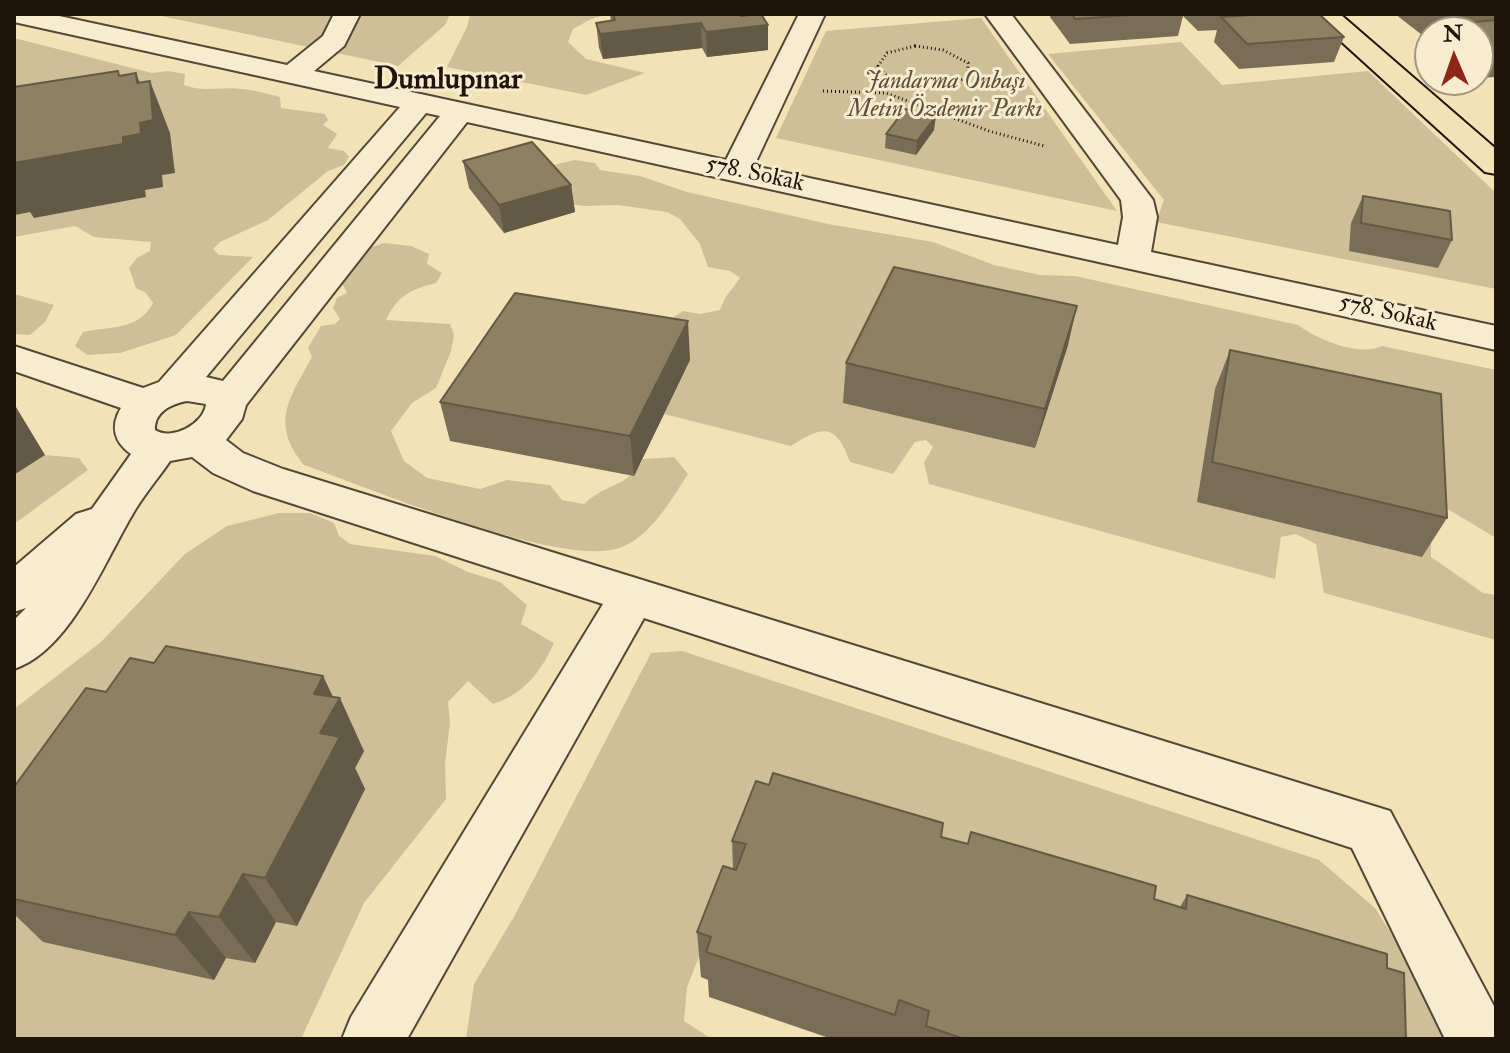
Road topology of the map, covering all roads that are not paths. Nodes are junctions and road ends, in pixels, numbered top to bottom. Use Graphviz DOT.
graph roads {
  1 [pos="14,14"];
  2 [pos="347,14"];
  3 [pos="812,14"];
  4 [pos="998,14"];
  5 [pos="1324,14"];
  6 [pos="292,75"];
  7 [pos="420,102"];
  8 [pos="460,111"];
  9 [pos="1496,165"];
  10 [pos="736,171"];
  11 [pos="1133,258"];
  12 [pos="1496,338"];
  13 [pos="14,358"];
  14 [pos="160,397"];
  15 [pos="227,402"];
  16 [pos="178,444"];
  17 [pos="118,502"];
  18 [pos="14,594"];
  19 [pos="632,597"];
  20 [pos="14,650"];
  21 [pos="373,1039"];
  22 [pos="1478,1039"];
  1 -- 6 [label="street, 578. Sokak"];
  2 -- 6 [label="street"];
  3 -- 10 [label="street"];
  4 -- 11 [label="street"];
  5 -- 9 [label="main road"];
  6 -- 7 [label="street, 578. Sokak"];
  7 -- 8 [label="street, 578. Sokak"];
  7 -- 14 [label="street"];
  8 -- 10 [label="street, 578. Sokak"];
  8 -- 15 [label="street"];
  10 -- 11 [label="street, 578. Sokak"];
  11 -- 12 [label="street, 578. Sokak"];
  13 -- 14 [label="street"];
  14 -- 15 [label="street"];
  14 -- 16 [label="street"];
  15 -- 16 [label="street"];
  16 -- 17 [label="street"];
  16 -- 19 [label="street"];
  17 -- 18 [label="street"];
  17 -- 20 [label="street"];
  19 -- 21 [label="street"];
  19 -- 22 [label="street"];
}
